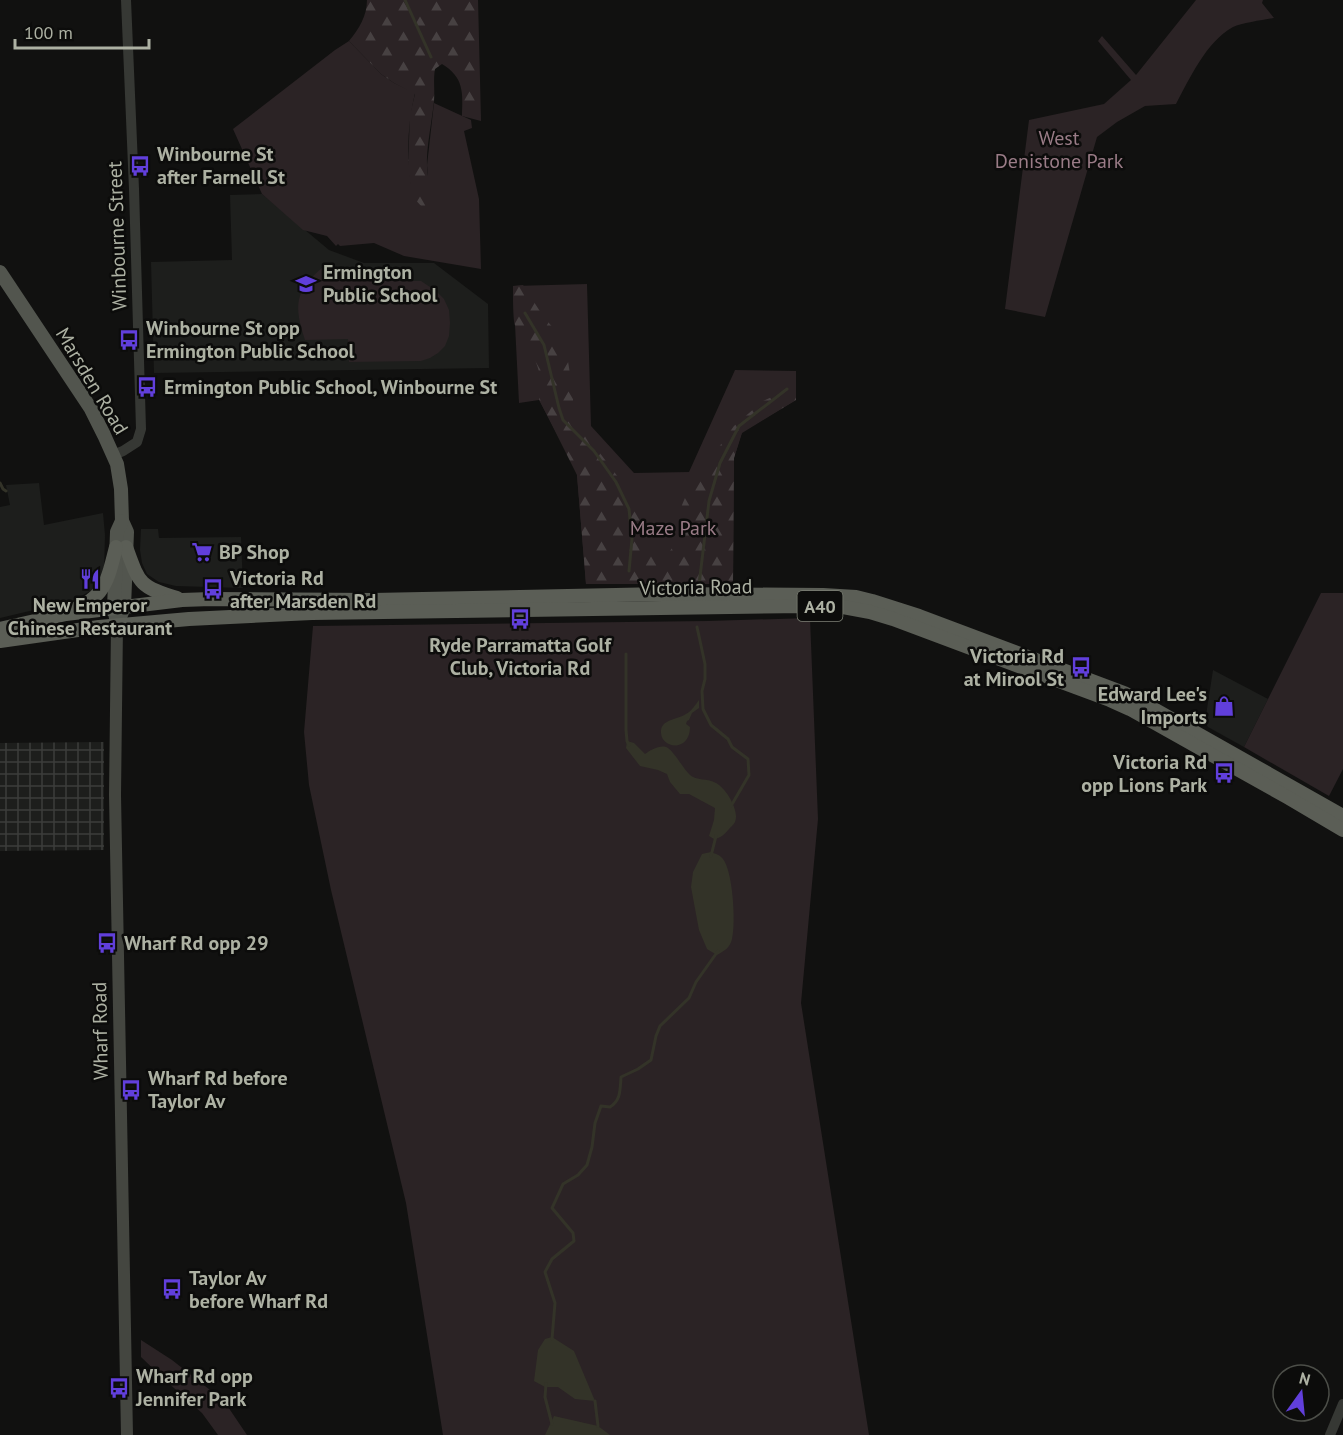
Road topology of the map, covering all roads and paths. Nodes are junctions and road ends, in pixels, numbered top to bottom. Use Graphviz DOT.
graph roads {
  1 [pos="126,0"];
  2 [pos="0,272"];
  3 [pos="113,455"];
  4 [pos="121,547"];
  5 [pos="182,600"];
  6 [pos="119,608"];
  7 [pos="66,614"];
  8 [pos="117,626"];
  9 [pos="0,629"];
  10 [pos="0,641"];
  11 [pos="1343,816"];
  12 [pos="1343,830"];
  13 [pos="1343,1404"];
  14 [pos="127,1435"];
  15 [pos="1330,1435"];
  1 -- 3 [label="street, Winbourne Street"];
  2 -- 3 [label="main road, Marsden Road"];
  3 -- 4 [label="main road, Marsden Road"];
  4 -- 5 [label="highway"];
  4 -- 6 [label="main road, Marsden Road"];
  4 -- 7 [label="highway"];
  5 -- 6 [label="highway, Victoria Road / A40"];
  5 -- 11 [label="highway, Victoria Road / A40"];
  6 -- 7 [label="highway, Victoria Road / A40"];
  6 -- 8 [label="main road, Marsden Road"];
  7 -- 9 [label="highway, Victoria Road / A40"];
  8 -- 10 [label="highway, Victoria Road / A40"];
  8 -- 12 [label="highway, Victoria Road / A40"];
  8 -- 14 [label="main road, Wharf Road"];
  13 -- 15 [label="street"];
}
